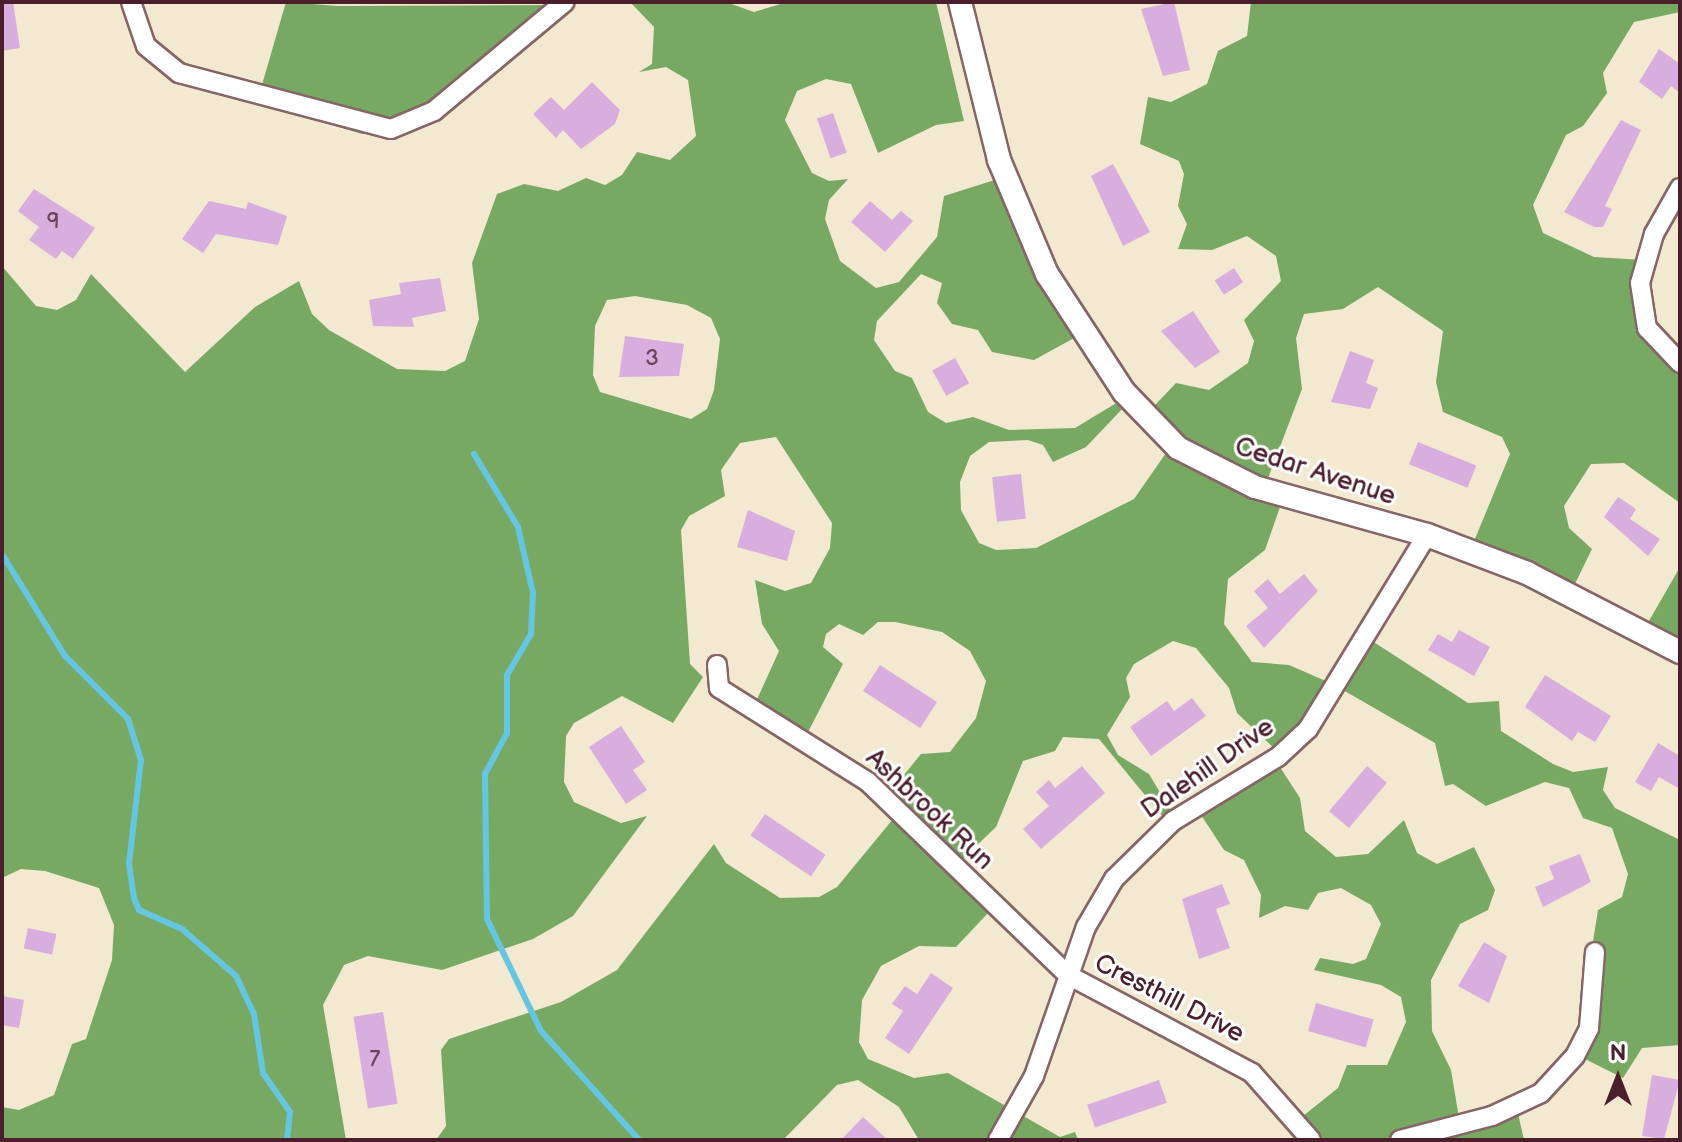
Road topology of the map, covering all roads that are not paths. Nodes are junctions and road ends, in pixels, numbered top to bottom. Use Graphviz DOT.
graph roads {
  1 [pos="131,2"];
  2 [pos="565,2"];
  3 [pos="960,2"];
  4 [pos="1680,188"];
  5 [pos="1680,363"];
  6 [pos="1427,535"];
  7 [pos="1680,652"];
  8 [pos="717,665"];
  9 [pos="1595,952"];
  10 [pos="1068,975"];
  11 [pos="998,1140"];
  12 [pos="1311,1140"];
  13 [pos="1400,1140"];
  1 -- 2 [label="street"];
  3 -- 6 [label="street, Cedar Avenue"];
  4 -- 5 [label="street"];
  6 -- 7 [label="street, Cedar Avenue"];
  6 -- 10 [label="street, Dalehill Drive"];
  8 -- 10 [label="street, Ashbrook Run"];
  9 -- 13 [label="street"];
  10 -- 11 [label="street, Dalehill Drive"];
  10 -- 12 [label="street, Cresthill Drive"];
}
